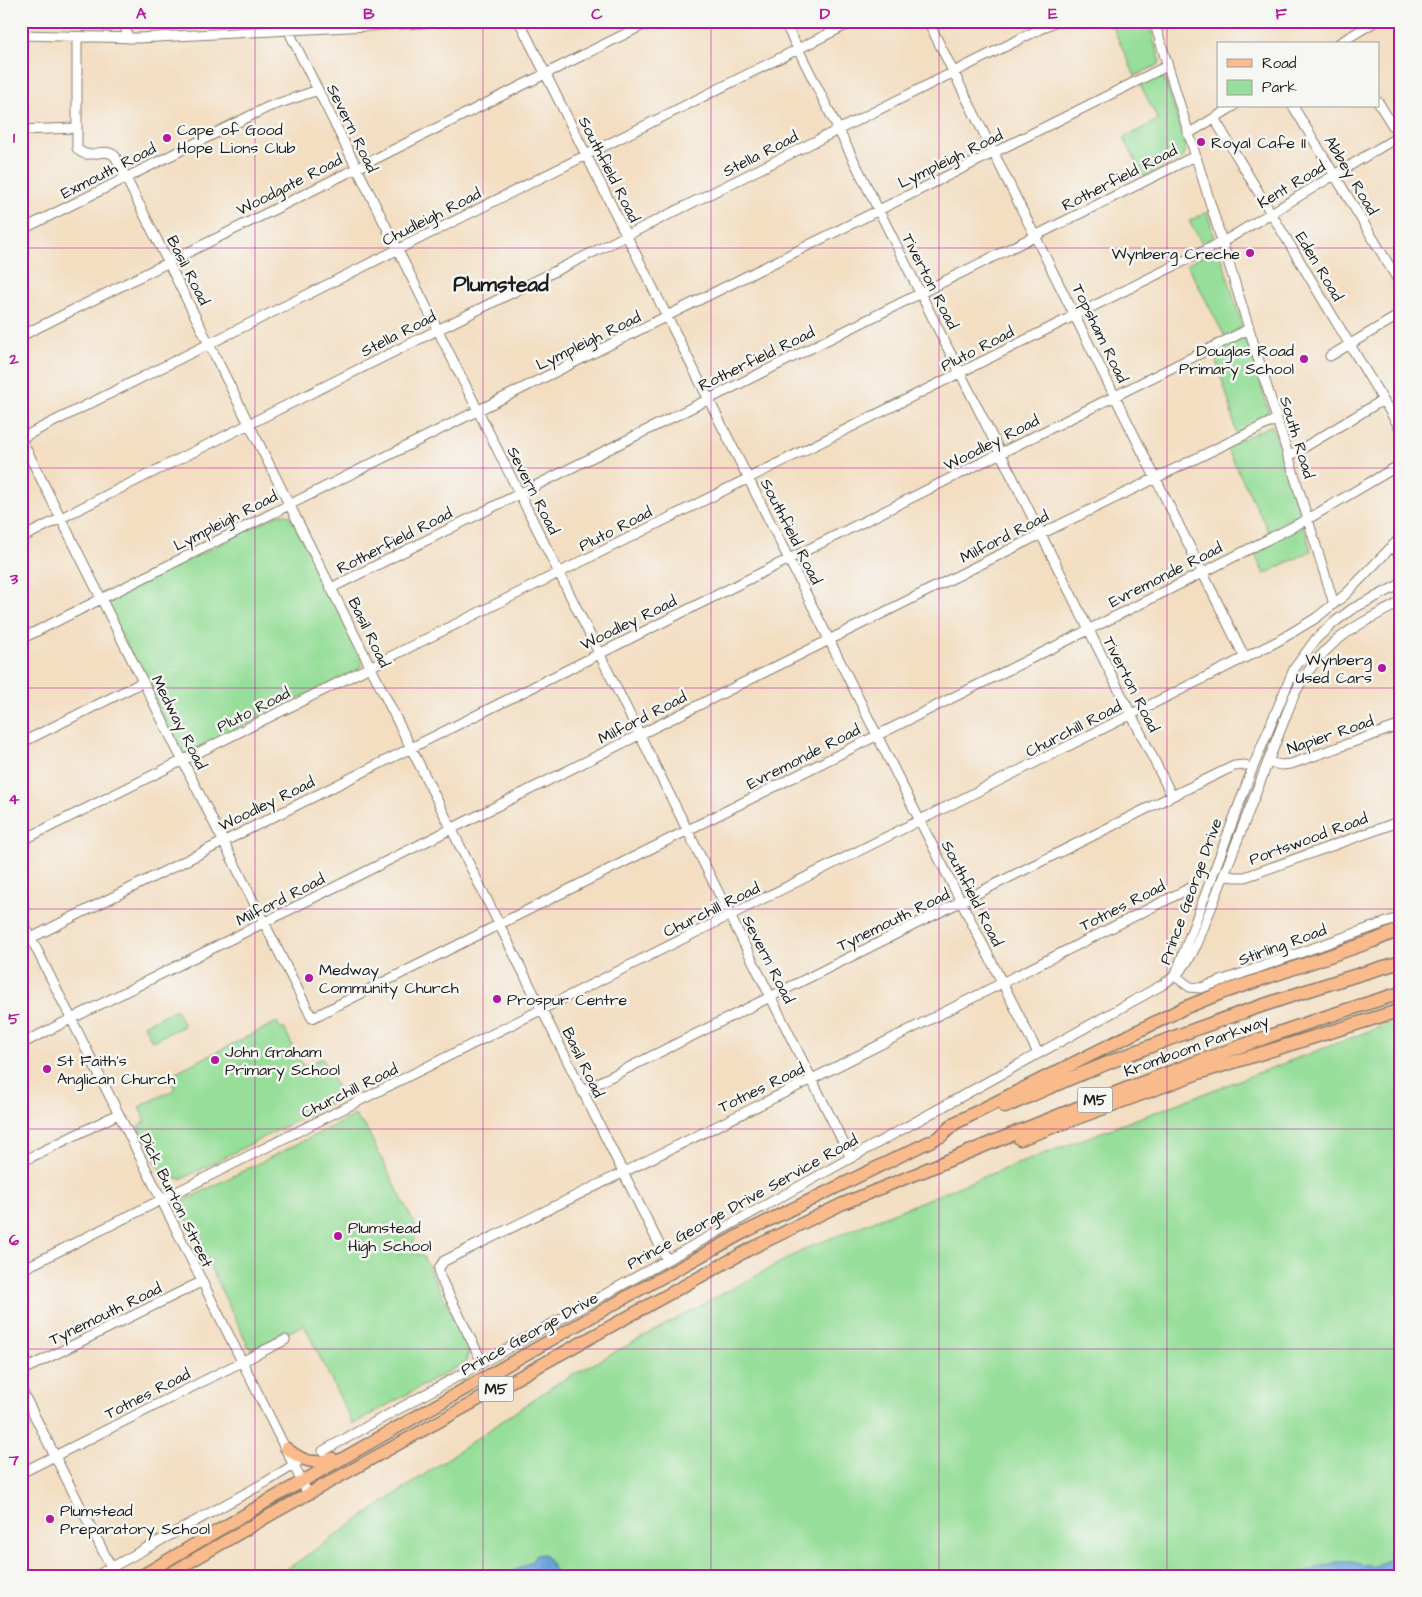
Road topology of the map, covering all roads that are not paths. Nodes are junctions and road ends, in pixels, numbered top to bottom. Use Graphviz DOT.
graph roads {
  1 [pos="124,21"];
  2 [pos="462,21"];
  3 [pos="519,21"];
  4 [pos="651,21"];
  5 [pos="784,21"];
  6 [pos="854,21"];
  7 [pos="928,21"];
  8 [pos="1056,21"];
  9 [pos="1154,21"];
  10 [pos="1374,22"];
  11 [pos="292,26"];
  12 [pos="21,35"];
  13 [pos="77,37"];
  14 [pos="128,38"];
  15 [pos="1343,42"];
  16 [pos="798,50"];
  17 [pos="1168,66"];
  18 [pos="954,72"];
  19 [pos="546,74"];
  20 [pos="318,90"];
  21 [pos="1380,105"];
  22 [pos="1231,108"];
  23 [pos="1294,108"];
  24 [pos="1214,118"];
  25 [pos="76,128"];
  26 [pos="21,130"];
  27 [pos="838,130"];
  28 [pos="1188,134"];
  29 [pos="1400,137"];
  30 [pos="994,153"];
  31 [pos="586,155"];
  32 [pos="1195,156"];
  33 [pos="356,167"];
  34 [pos="1335,175"];
  35 [pos="126,178"];
  36 [pos="879,211"];
  37 [pos="1271,213"];
  38 [pos="21,214"];
  39 [pos="25,229"];
  40 [pos="627,236"];
  41 [pos="1036,236"];
  42 [pos="1222,242"];
  43 [pos="397,249"];
  44 [pos="168,262"];
  45 [pos="1401,285"];
  46 [pos="920,294"];
  47 [pos="1401,314"];
  48 [pos="668,316"];
  49 [pos="1075,316"];
  50 [pos="1249,329"];
  51 [pos="437,330"];
  52 [pos="21,336"];
  53 [pos="209,343"];
  54 [pos="1350,344"];
  55 [pos="1330,356"];
  56 [pos="960,373"];
  57 [pos="1115,396"];
  58 [pos="709,399"];
  59 [pos="1383,400"];
  60 [pos="478,411"];
  61 [pos="1276,419"];
  62 [pos="249,425"];
  63 [pos="1401,430"];
  64 [pos="21,439"];
  65 [pos="1000,454"];
  66 [pos="1288,457"];
  67 [pos="1401,464"];
  68 [pos="748,478"];
  69 [pos="1156,478"];
  70 [pos="519,494"];
  71 [pos="289,505"];
  72 [pos="61,519"];
  73 [pos="1308,519"];
  74 [pos="1041,534"];
  75 [pos="1401,537"];
  76 [pos="21,538"];
  77 [pos="1393,545"];
  78 [pos="789,559"];
  79 [pos="1401,559"];
  80 [pos="1204,572"];
  81 [pos="559,573"];
  82 [pos="1401,584"];
  83 [pos="331,588"];
  84 [pos="101,599"];
  85 [pos="1401,602"];
  86 [pos="1334,604"];
  87 [pos="1089,630"];
  88 [pos="21,639"];
  89 [pos="830,640"];
  90 [pos="599,654"];
  91 [pos="1246,658"];
  92 [pos="370,667"];
  93 [pos="143,682"];
  94 [pos="1131,715"];
  95 [pos="1401,725"];
  96 [pos="640,735"];
  97 [pos="877,735"];
  98 [pos="21,743"];
  99 [pos="412,748"];
  100 [pos="182,761"];
  101 [pos="1268,762"];
  102 [pos="1245,765"];
  103 [pos="1172,796"];
  104 [pos="920,821"];
  105 [pos="1401,821"];
  106 [pos="452,829"];
  107 [pos="687,830"];
  108 [pos="21,841"];
  109 [pos="223,842"];
  110 [pos="1224,875"];
  111 [pos="1190,888"];
  112 [pos="962,902"];
  113 [pos="730,916"];
  114 [pos="21,918"];
  115 [pos="1401,918"];
  116 [pos="263,923"];
  117 [pos="499,924"];
  118 [pos="1401,929"];
  119 [pos="1401,936"];
  120 [pos="31,938"];
  121 [pos="1373,941"];
  122 [pos="21,942"];
  123 [pos="1401,962"];
  124 [pos="1175,976"];
  125 [pos="1001,982"];
  126 [pos="1401,993"];
  127 [pos="770,997"];
  128 [pos="542,1010"];
  129 [pos="1401,1010"];
  130 [pos="312,1018"];
  131 [pos="71,1019"];
  132 [pos="21,1044"];
  133 [pos="1038,1053"];
  134 [pos="812,1079"];
  135 [pos="582,1091"];
  136 [pos="118,1114"];
  137 [pos="941,1136"];
  138 [pos="851,1158"];
  139 [pos="21,1162"];
  140 [pos="923,1171"];
  141 [pos="623,1172"];
  142 [pos="162,1200"];
  143 [pos="667,1260"];
  144 [pos="21,1270"];
  145 [pos="201,1282"];
  146 [pos="285,1340"];
  147 [pos="242,1362"];
  148 [pos="482,1362"];
  149 [pos="21,1372"];
  150 [pos="21,1389"];
  151 [pos="387,1432"];
  152 [pos="286,1448"];
  153 [pos="323,1451"];
  154 [pos="55,1456"];
  155 [pos="297,1463"];
  156 [pos="21,1472"];
  157 [pos="301,1481"];
  158 [pos="308,1494"];
  159 [pos="111,1567"];
  160 [pos="96,1576"];
  161 [pos="141,1576"];
  162 [pos="166,1576"];
  1 -- 14 [label="street"];
  2 -- 11 [label="street"];
  3 -- 19 [label="street, Southfield Road"];
  4 -- 19 [label="street, Woodgate Road"];
  5 -- 16 [label="street, Tiverton Road"];
  6 -- 16 [label="street, Chudleigh Road"];
  7 -- 18 [label="street, Topsham Road"];
  8 -- 18 [label="street, Stella Road"];
  9 -- 17 [label="street, South Road"];
  10 -- 15 [label="street"];
  11 -- 14 [label="street"];
  11 -- 20 [label="street, Severn Road"];
  12 -- 13 [label="street"];
  13 -- 14 [label="street"];
  13 -- 25 [label="street, Basil Road"];
  16 -- 27 [label="street, Tiverton Road"];
  16 -- 31 [label="street, Chudleigh Road"];
  17 -- 28 [label="street, South Road"];
  17 -- 30 [label="street, Lympleigh Road"];
  18 -- 27 [label="street, Stella Road"];
  18 -- 30 [label="street, Topsham Road"];
  19 -- 31 [label="street, Southfield Road"];
  19 -- 33 [label="street, Woodgate Road"];
  20 -- 33 [label="street, Severn Road"];
  20 -- 35 [label="street, Exmouth Road"];
  21 -- 29 [label="street"];
  22 -- 24 [label="street"];
  23 -- 34 [label="street, Abbey Road"];
  24 -- 28 [label="street"];
  24 -- 37 [label="street, Eden Road"];
  25 -- 26 [label="street"];
  25 -- 35 [label="street, Basil Road"];
  27 -- 36 [label="street, Tiverton Road"];
  27 -- 40 [label="street, Stella Road"];
  28 -- 32 [label="street, South Road"];
  29 -- 34 [label="street, Kent Road"];
  30 -- 36 [label="street, Lympleigh Road"];
  30 -- 41 [label="street, Topsham Road"];
  31 -- 40 [label="street, Southfield Road"];
  31 -- 43 [label="street, Chudleigh Road"];
  32 -- 41 [label="street, Rotherfield Road"];
  32 -- 42 [label="street, South Road"];
  33 -- 43 [label="street, Severn Road"];
  33 -- 44 [label="street, Woodgate Road"];
  34 -- 37 [label="street, Kent Road"];
  34 -- 45 [label="street, Abbey Road"];
  35 -- 39 [label="street, Exmouth Road"];
  35 -- 44 [label="street, Basil Road"];
  36 -- 46 [label="street, Tiverton Road"];
  36 -- 48 [label="street, Lympleigh Road"];
  37 -- 42 [label="street, Kent Road"];
  37 -- 54 [label="street, Eden Road"];
  38 -- 39 [label="street"];
  40 -- 48 [label="street, Southfield Road"];
  40 -- 51 [label="street, Stella Road"];
  41 -- 46 [label="street, Rotherfield Road"];
  41 -- 49 [label="street, Topsham Road"];
  42 -- 49 [label="street, Pluto Road"];
  42 -- 50 [label="street, South Road"];
  43 -- 51 [label="street, Severn Road"];
  43 -- 53 [label="street, Chudleigh Road"];
  44 -- 52 [label="street, Woodgate Road"];
  44 -- 53 [label="street, Basil Road"];
  46 -- 56 [label="street, Tiverton Road"];
  46 -- 58 [label="street, Rotherfield Road"];
  47 -- 54 [label="street"];
  48 -- 58 [label="street, Southfield Road"];
  48 -- 60 [label="street, Lympleigh Road"];
  49 -- 56 [label="street, Pluto Road"];
  49 -- 57 [label="street, Topsham Road"];
  50 -- 57 [label="street, Woodley Road"];
  50 -- 61 [label="street, South Road"];
  51 -- 60 [label="street, Severn Road"];
  51 -- 62 [label="street, Stella Road"];
  53 -- 62 [label="street, Basil Road"];
  53 -- 64 [label="street, Chudleigh Road"];
  54 -- 55 [label="street"];
  54 -- 59 [label="street, Eden Road"];
  56 -- 65 [label="street, Tiverton Road"];
  56 -- 68 [label="street, Pluto Road"];
  57 -- 65 [label="street, Woodley Road"];
  57 -- 69 [label="street, Topsham Road"];
  58 -- 68 [label="street, Southfield Road"];
  58 -- 70 [label="street, Rotherfield Road"];
  59 -- 63 [label="street, Eden Road"];
  59 -- 66 [label="street"];
  60 -- 70 [label="street, Severn Road"];
  60 -- 71 [label="street, Lympleigh Road"];
  61 -- 66 [label="street, South Road"];
  61 -- 69 [label="street, Milford Road"];
  62 -- 71 [label="street, Basil Road"];
  62 -- 72 [label="street, Stella Road"];
  64 -- 72 [label="street, Medway Road"];
  65 -- 74 [label="street, Tiverton Road"];
  65 -- 78 [label="street, Woodley Road"];
  66 -- 73 [label="street, South Road"];
  67 -- 73 [label="street, Evremonde Road"];
  68 -- 78 [label="street, Southfield Road"];
  68 -- 81 [label="street, Pluto Road"];
  69 -- 74 [label="street, Milford Road"];
  69 -- 80 [label="street, Topsham Road"];
  70 -- 81 [label="street, Severn Road"];
  70 -- 83 [label="street, Rotherfield Road"];
  71 -- 83 [label="street, Basil Road"];
  71 -- 84 [label="street, Lympleigh Road"];
  72 -- 76 [label="street, Stella Road"];
  72 -- 84 [label="street, Medway Road"];
  73 -- 80 [label="street, Evremonde Road"];
  73 -- 86 [label="street, South Road"];
  74 -- 87 [label="street, Tiverton Road"];
  74 -- 89 [label="street, Milford Road"];
  75 -- 77 [label="street, Churchill Road"];
  77 -- 79 [label="street"];
  77 -- 86 [label="street, Churchill Road"];
  78 -- 89 [label="street, Southfield Road"];
  78 -- 90 [label="street, Woodley Road"];
  80 -- 87 [label="street, Evremonde Road"];
  80 -- 91 [label="street, Topsham Road"];
  81 -- 90 [label="street, Severn Road"];
  81 -- 92 [label="street, Pluto Road"];
  82 -- 124 [label="street, Prince George Drive"];
  83 -- 92 [label="street, Basil Road"];
  84 -- 88 [label="street, Lympleigh Road"];
  84 -- 93 [label="street, Medway Road"];
  85 -- 101 [label="street, Prince George Drive"];
  86 -- 91 [label="street, Churchill Road"];
  87 -- 94 [label="street, Tiverton Road"];
  87 -- 97 [label="street, Evremonde Road"];
  89 -- 96 [label="street, Milford Road"];
  89 -- 97 [label="street, Southfield Road"];
  90 -- 96 [label="street, Severn Road"];
  90 -- 99 [label="street, Woodley Road"];
  91 -- 94 [label="street, Churchill Road"];
  92 -- 99 [label="street, Basil Road"];
  92 -- 100 [label="street, Pluto Road"];
  93 -- 98 [label="street"];
  93 -- 100 [label="street, Medway Road"];
  94 -- 103 [label="street, Tiverton Road"];
  94 -- 104 [label="street, Churchill Road"];
  95 -- 101 [label="street, Napier Road"];
  96 -- 106 [label="street, Milford Road"];
  96 -- 107 [label="street, Severn Road"];
  97 -- 104 [label="street, Southfield Road"];
  97 -- 107 [label="street, Evremonde Road"];
  99 -- 106 [label="street, Basil Road"];
  99 -- 109 [label="street, Woodley Road"];
  100 -- 108 [label="street, Pluto Road"];
  100 -- 109 [label="street, Medway Road"];
  101 -- 110 [label="street, Prince George Drive"];
  102 -- 103 [label="street, Tynemouth Road"];
  103 -- 112 [label="street, Tynemouth Road"];
  104 -- 112 [label="street, Southfield Road"];
  104 -- 113 [label="street, Churchill Road"];
  105 -- 110 [label="street, Portswood Road"];
  106 -- 116 [label="street, Milford Road"];
  106 -- 117 [label="street, Basil Road"];
  107 -- 113 [label="street, Severn Road"];
  107 -- 117 [label="street, Evremonde Road"];
  109 -- 116 [label="street, Medway Road"];
  109 -- 120 [label="street, Woodley Road"];
  110 -- 124 [label="street, Prince George Drive"];
  111 -- 125 [label="street, Totnes Road"];
  112 -- 125 [label="street, Southfield Road"];
  112 -- 127 [label="street, Tynemouth Road"];
  113 -- 127 [label="street, Severn Road"];
  113 -- 128 [label="street, Churchill Road"];
  114 -- 120 [label="street, Dick Burton Street"];
  115 -- 124 [label="street, Stirling Road"];
  116 -- 130 [label="street, Medway Road"];
  116 -- 131 [label="street, Milford Road"];
  117 -- 128 [label="street, Basil Road"];
  117 -- 130 [label="street, Evremonde Road"];
  118 -- 121 [label="highway"];
  119 -- 121 [label="highway"];
  120 -- 122 [label="street, Woodley Road"];
  120 -- 131 [label="street, Dick Burton Street"];
  121 -- 137 [label="highway"];
  123 -- 137 [label="highway, Kromboom Parkway / M5"];
  124 -- 133 [label="street, Prince George Drive Service Road"];
  125 -- 133 [label="street, Southfield Road"];
  125 -- 134 [label="street, Totnes Road"];
  126 -- 140 [label="highway, Kromboom Parkway / M5"];
  127 -- 134 [label="street, Severn Road"];
  127 -- 135 [label="street, Tynemouth Road"];
  128 -- 135 [label="street, Basil Road"];
  128 -- 142 [label="street, Churchill Road"];
  129 -- 140 [label="highway"];
  131 -- 132 [label="street, Milford Road"];
  131 -- 136 [label="street, Dick Burton Street"];
  133 -- 138 [label="street, Prince George Drive Service Road"];
  134 -- 138 [label="street, Severn Road"];
  134 -- 141 [label="street, Totnes Road"];
  135 -- 141 [label="street, Basil Road"];
  136 -- 139 [label="street"];
  136 -- 142 [label="street, Dick Burton Street"];
  137 -- 151 [label="main road, Prince George Drive / M5"];
  138 -- 143 [label="street, Prince George Drive Service Road"];
  140 -- 158 [label="main road, Prince George Drive / M5"];
  141 -- 143 [label="street, Basil Road"];
  141 -- 148 [label="street, Totnes Road"];
  142 -- 144 [label="street, Churchill Road"];
  142 -- 145 [label="street, Dick Burton Street"];
  143 -- 148 [label="street, Prince George Drive Service Road"];
  145 -- 147 [label="street, Dick Burton Street"];
  145 -- 149 [label="street, Tynemouth Road"];
  146 -- 147 [label="street, Totnes Road"];
  147 -- 152 [label="street, Dick Burton Street"];
  147 -- 154 [label="street, Totnes Road"];
  148 -- 153 [label="street, Prince George Drive Service Road"];
  150 -- 154 [label="street"];
  151 -- 155 [label="main road"];
  151 -- 157 [label="main road, Prince George Drive / M5"];
  152 -- 155 [label="main road"];
  154 -- 156 [label="street, Totnes Road"];
  154 -- 159 [label="street"];
  155 -- 157 [label="street"];
  155 -- 159 [label="street"];
  157 -- 158 [label="street"];
  157 -- 161 [label="main road, Prince George Drive / M5"];
  158 -- 162 [label="main road, Prince George Drive / M5"];
  159 -- 160 [label="street"];
}
